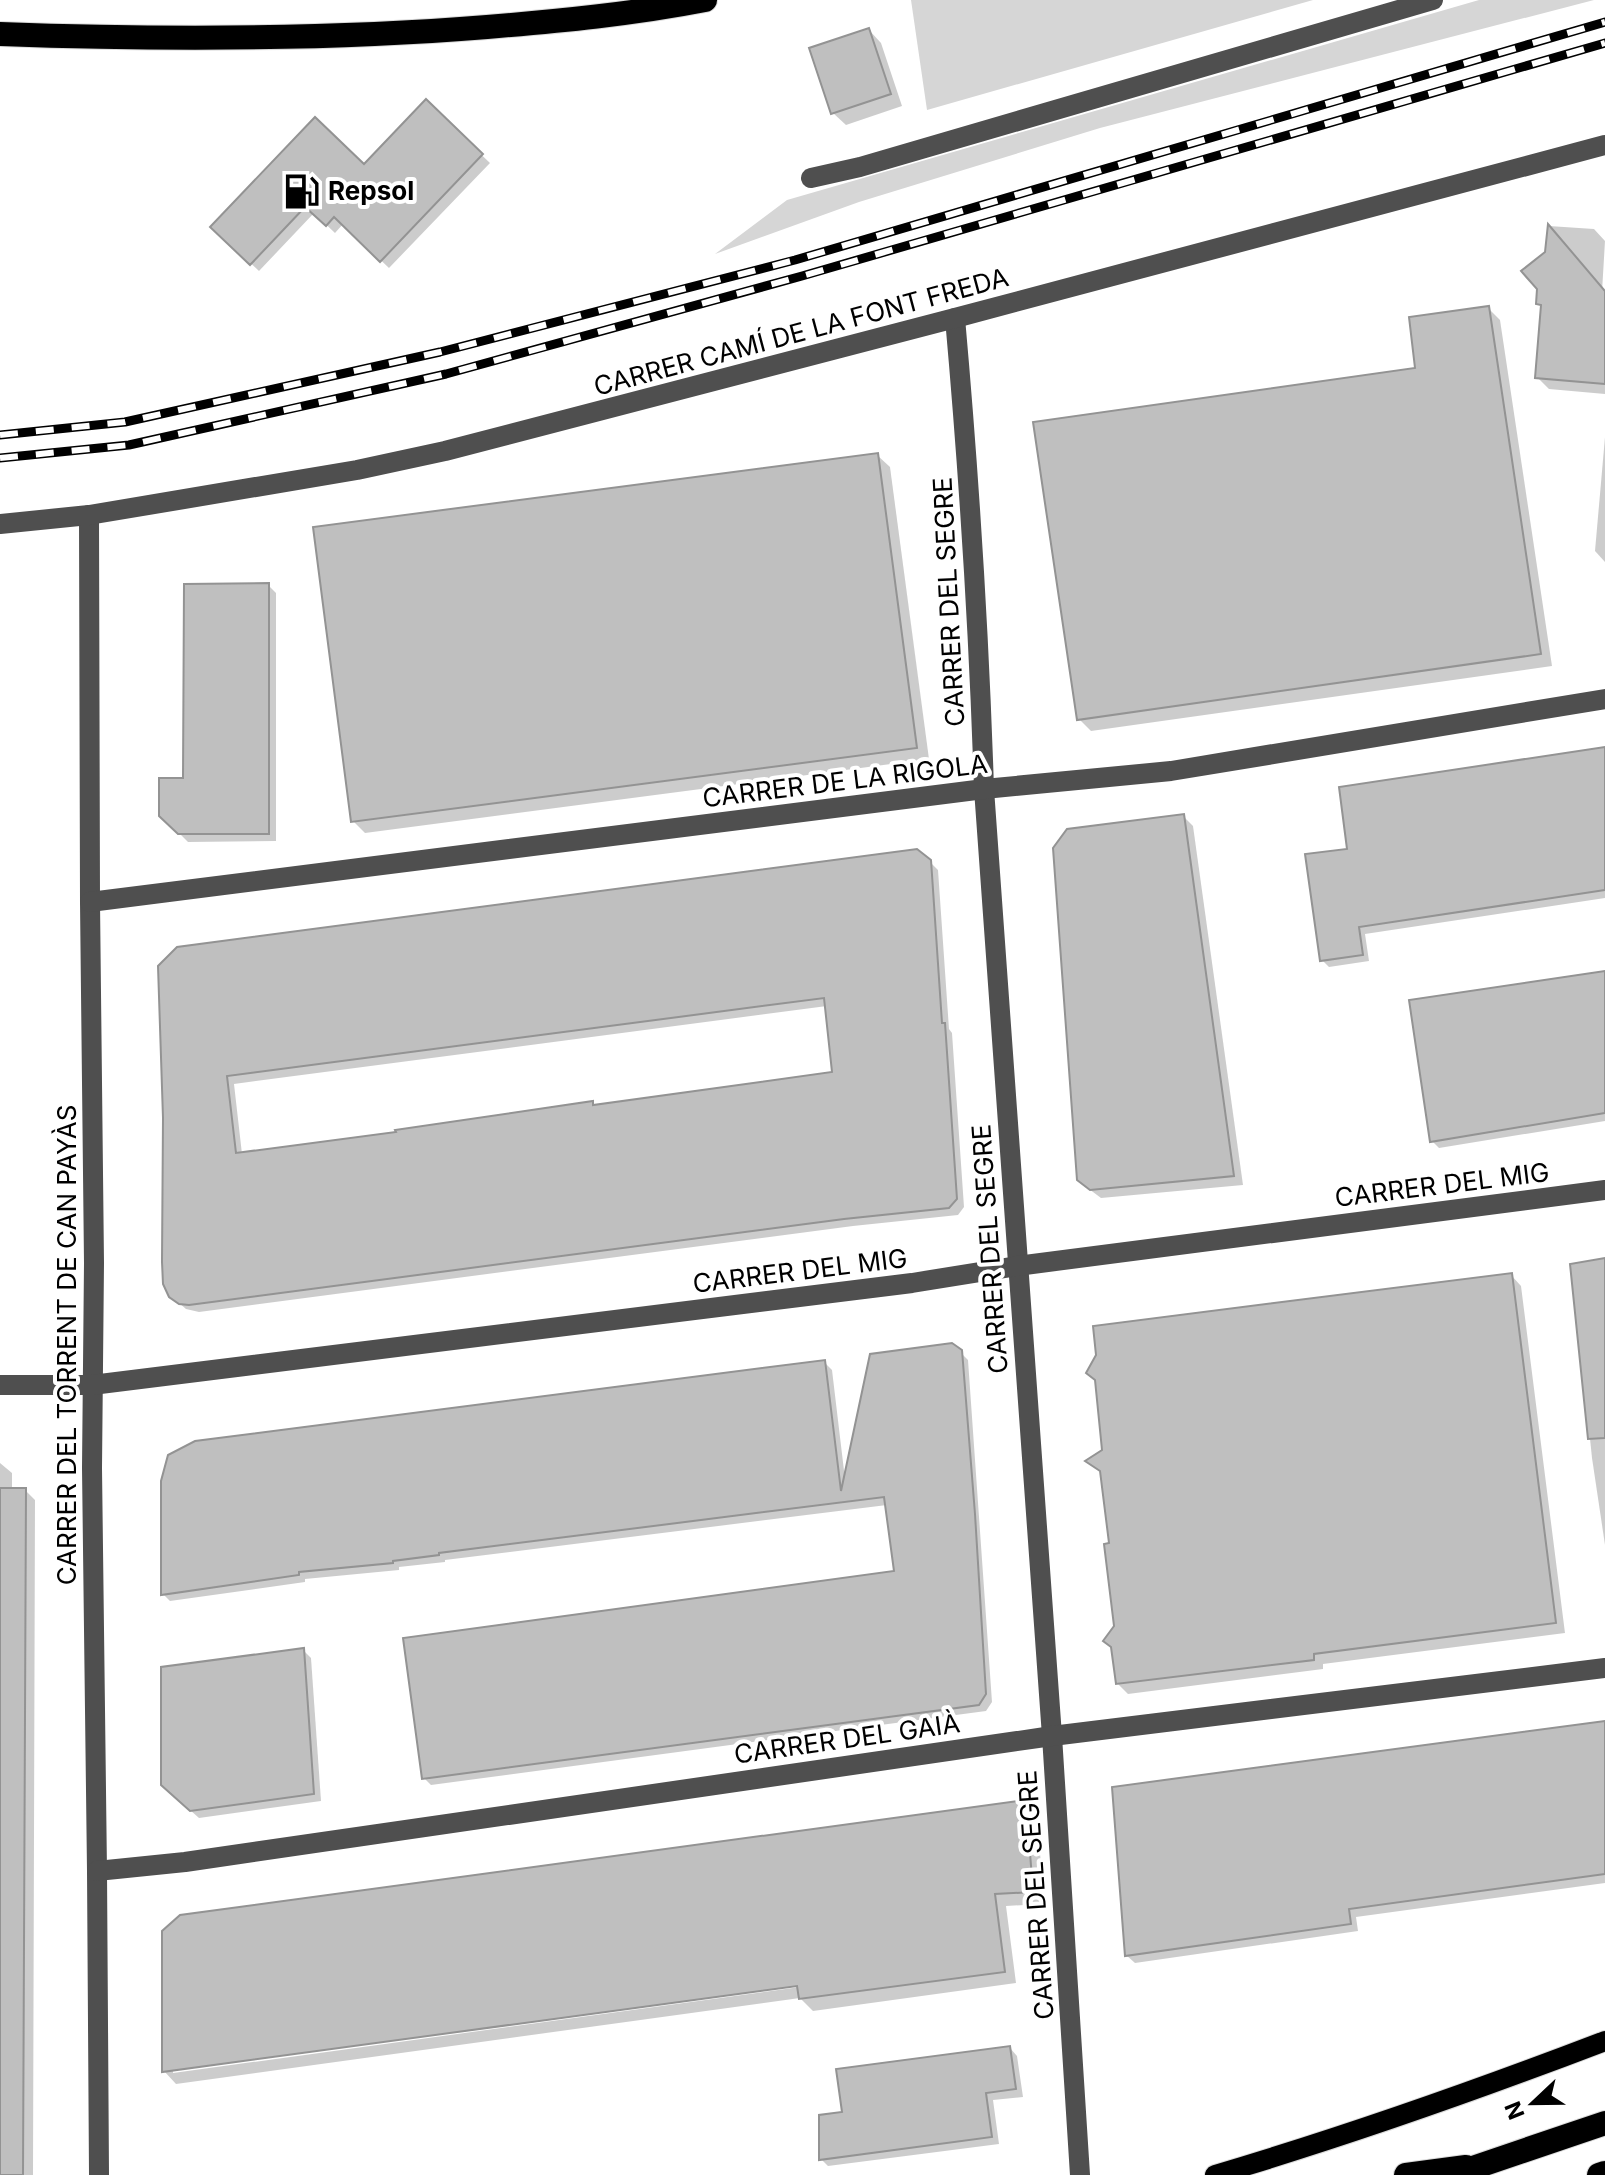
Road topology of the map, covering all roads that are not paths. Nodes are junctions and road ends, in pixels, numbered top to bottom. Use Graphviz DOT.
graph roads {
  1 [pos="705,0"];
  2 [pos="1433,0"];
  3 [pos="0,34"];
  4 [pos="1605,145"];
  5 [pos="811,178"];
  6 [pos="955,318"];
  7 [pos="89,515"];
  8 [pos="0,524"];
  9 [pos="1605,699"];
  10 [pos="984,789"];
  11 [pos="90,902"];
  12 [pos="1605,1190"];
  13 [pos="1017,1266"];
  14 [pos="0,1385"];
  15 [pos="92,1385"];
  16 [pos="1605,1668"];
  17 [pos="1052,1736"];
  18 [pos="97,1871"];
  19 [pos="1605,2041"];
  20 [pos="1605,2123"];
  21 [pos="1484,2165"];
  22 [pos="99,2175"];
  23 [pos="1080,2175"];
  24 [pos="1215,2175"];
  25 [pos="1406,2175"];
  26 [pos="1452,2175"];
  1 -- 3 [label="highway"];
  2 -- 5 [label="street"];
  4 -- 6 [label="street, CARRER CAMÍ DE LA FONT FREDA"];
  6 -- 7 [label="street, CARRER CAMÍ DE LA FONT FREDA"];
  6 -- 10 [label="street, CARRER DEL SEGRE"];
  7 -- 8 [label="street, CARRER CAMÍ DE LA FONT FREDA"];
  7 -- 11 [label="street, CARRER DEL TORRENT DE CAN PAYÀS"];
  9 -- 10 [label="street, CARRER DE LA RIGOLA"];
  10 -- 11 [label="street, CARRER DE LA RIGOLA"];
  10 -- 13 [label="street, CARRER DEL SEGRE"];
  11 -- 15 [label="street, CARRER DEL TORRENT DE CAN PAYÀS"];
  12 -- 13 [label="street, CARRER DEL MIG"];
  13 -- 15 [label="street, CARRER DEL MIG"];
  13 -- 17 [label="street, CARRER DEL SEGRE"];
  14 -- 15 [label="street, CARRER DEL MIG"];
  15 -- 18 [label="street, CARRER DEL TORRENT DE CAN PAYÀS"];
  16 -- 17 [label="street, CARRER DEL GAIÀ"];
  17 -- 18 [label="street, CARRER DEL GAIÀ"];
  17 -- 23 [label="street, CARRER DEL SEGRE"];
  18 -- 22 [label="street, CARRER DEL TORRENT DE CAN PAYÀS"];
  19 -- 24 [label="main road"];
  20 -- 21 [label="highway"];
  21 -- 25 [label="highway"];
  21 -- 26 [label="highway"];
}
